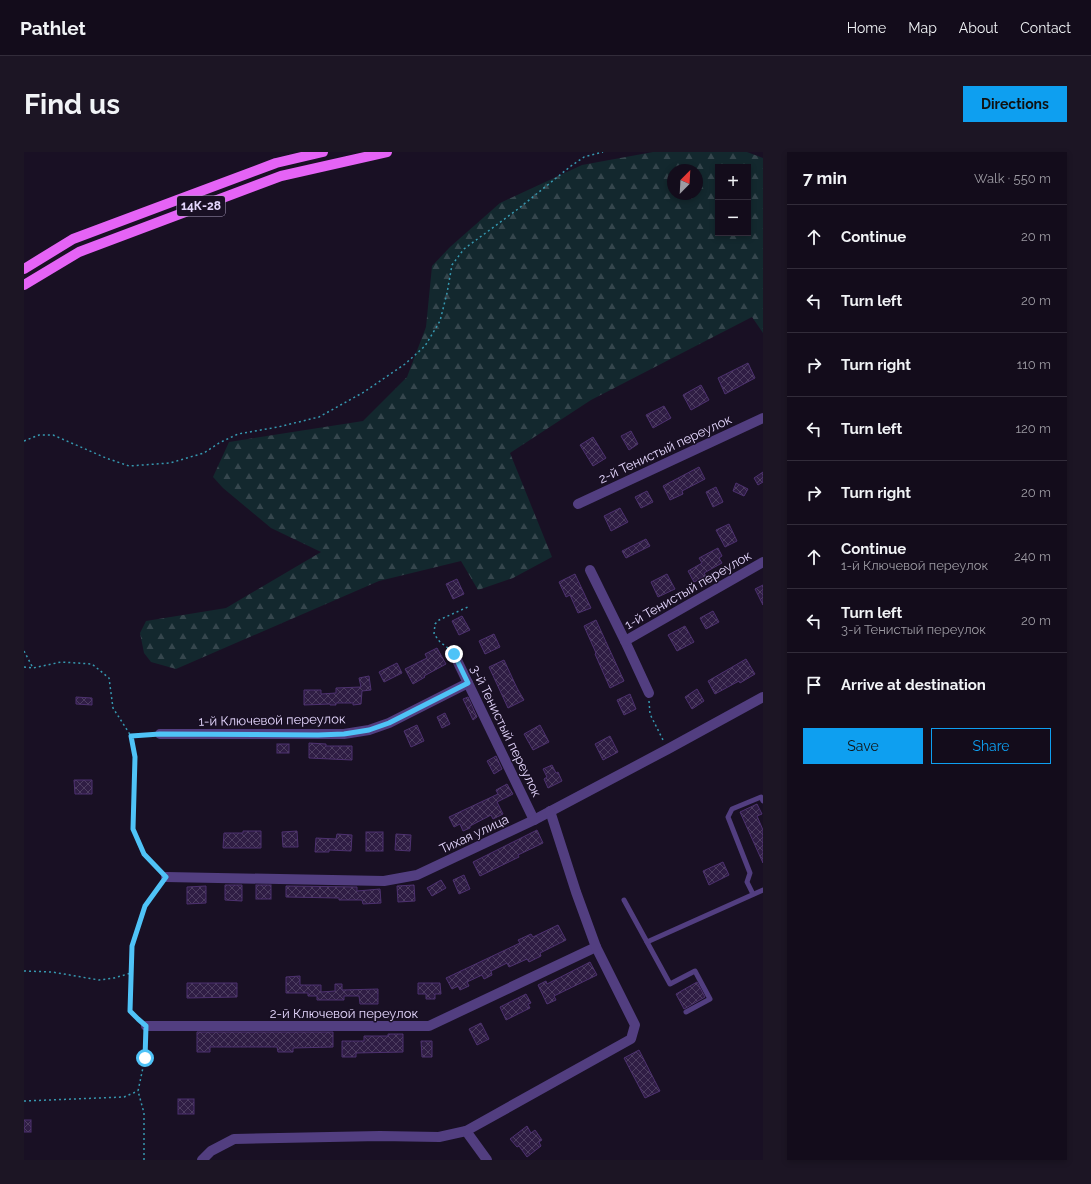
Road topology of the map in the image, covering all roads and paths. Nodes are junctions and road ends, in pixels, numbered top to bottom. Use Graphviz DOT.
graph roads {
  1 [pos="323,152"];
  2 [pos="387,152"];
  3 [pos="603,152"];
  4 [pos="24,269"];
  5 [pos="24,285"];
  6 [pos="763,418"];
  7 [pos="24,441"];
  8 [pos="578,504"];
  9 [pos="763,562"];
  10 [pos="590,570"];
  11 [pos="470,606"];
  12 [pos="625,641"];
  13 [pos="24,651"];
  14 [pos="454,654"];
  15 [pos="24,667"];
  16 [pos="33,668"];
  17 [pos="468,683"];
  18 [pos="649,693"];
  19 [pos="763,697"];
  20 [pos="160,734"];
  21 [pos="131,736"];
  22 [pos="668,749"];
  23 [pos="763,802"];
  24 [pos="550,811"];
  25 [pos="534,820"];
  26 [pos="166,877"];
  27 [pos="763,890"];
  28 [pos="753,894"];
  29 [pos="624,900"];
  30 [pos="647,942"];
  31 [pos="596,947"];
  32 [pos="24,971"];
  33 [pos="131,973"];
  34 [pos="686,1012"];
  35 [pos="146,1026"];
  36 [pos="138,1091"];
  37 [pos="24,1101"];
  38 [pos="466,1131"];
  39 [pos="144,1160"];
  40 [pos="202,1160"];
  41 [pos="487,1160"];
  1 -- 4 [label="main road, 14К-28"];
  2 -- 5 [label="main road, 14К-28"];
  3 -- 7 [label="path"];
  6 -- 8 [label="street, 2-й Тенистый переулок"];
  9 -- 12 [label="street, 1-й Тенистый переулок"];
  10 -- 12 [label="street"];
  11 -- 14 [label="path"];
  12 -- 18 [label="street"];
  13 -- 16 [label="path"];
  14 -- 17 [label="street, 3-й Тенистый переулок"];
  15 -- 16 [label="path"];
  16 -- 21 [label="path"];
  17 -- 20 [label="street, 1-й Ключевой переулок"];
  17 -- 25 [label="street, 3-й Тенистый переулок"];
  18 -- 22 [label="path"];
  19 -- 22 [label="street, Тихая улица"];
  20 -- 21 [label="path"];
  21 -- 26 [label="path"];
  22 -- 24 [label="street, Тихая улица"];
  23 -- 28 [label="lane"];
  24 -- 25 [label="street, Тихая улица"];
  24 -- 31 [label="street"];
  25 -- 26 [label="street, Тихая улица"];
  26 -- 33 [label="path"];
  27 -- 28 [label="lane"];
  28 -- 30 [label="lane"];
  29 -- 30 [label="lane"];
  30 -- 34 [label="lane"];
  31 -- 35 [label="street, 2-й Ключевой переулок"];
  31 -- 38 [label="street"];
  32 -- 33 [label="path"];
  33 -- 35 [label="path"];
  35 -- 36 [label="path"];
  36 -- 37 [label="path"];
  36 -- 39 [label="path"];
  38 -- 40 [label="street"];
  38 -- 41 [label="street"];
}
